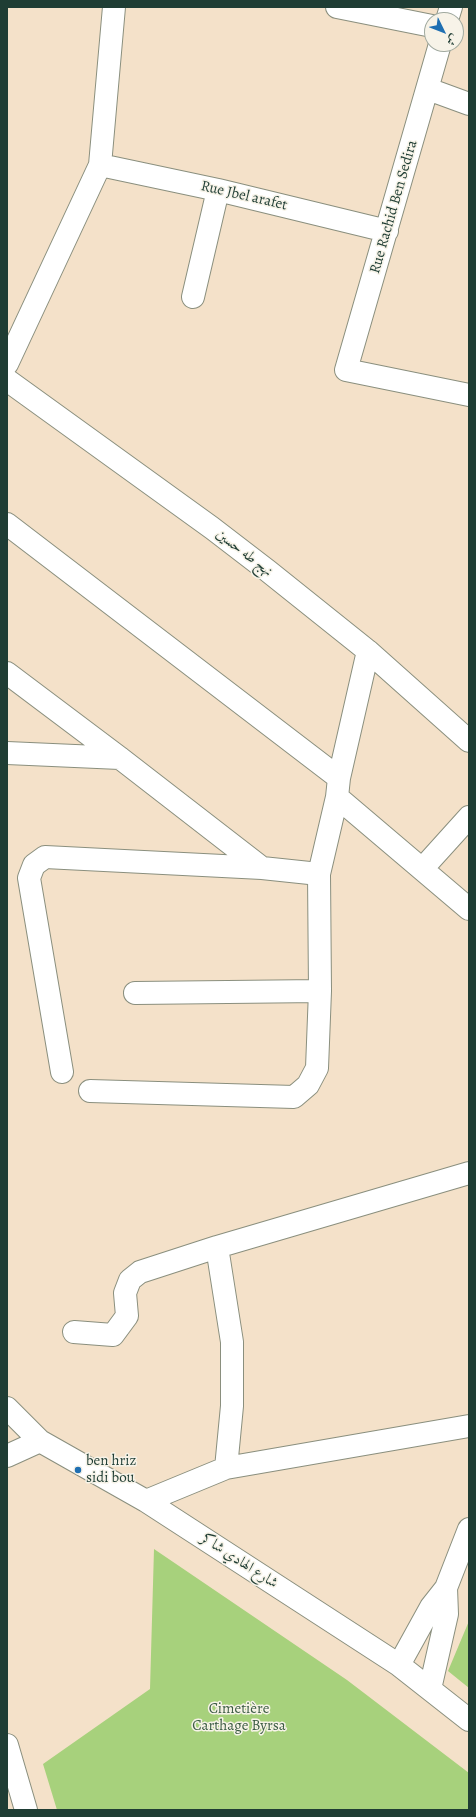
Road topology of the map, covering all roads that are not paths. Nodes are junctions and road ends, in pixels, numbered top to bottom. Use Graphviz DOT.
graph roads {
  1 [pos="114,7"];
  2 [pos="337,7"];
  3 [pos="424,24"];
  4 [pos="438,52"];
  5 [pos="428,89"];
  6 [pos="469,104"];
  7 [pos="100,165"];
  8 [pos="218,190"];
  9 [pos="387,231"];
  10 [pos="192,297"];
  11 [pos="7,364"];
  12 [pos="7,380"];
  13 [pos="469,395"];
  14 [pos="7,524"];
  15 [pos="368,651"];
  16 [pos="7,674"];
  17 [pos="469,741"];
  18 [pos="7,753"];
  19 [pos="120,758"];
  20 [pos="338,787"];
  21 [pos="469,817"];
  22 [pos="262,868"];
  23 [pos="422,868"];
  24 [pos="319,874"];
  25 [pos="469,909"];
  26 [pos="320,991"];
  27 [pos="135,993"];
  28 [pos="62,1072"];
  29 [pos="90,1091"];
  30 [pos="469,1173"];
  31 [pos="217,1247"];
  32 [pos="74,1332"];
  33 [pos="7,1408"];
  34 [pos="469,1426"];
  35 [pos="40,1441"];
  36 [pos="7,1456"];
  37 [pos="226,1468"];
  38 [pos="146,1501"];
  39 [pos="469,1529"];
  40 [pos="446,1588"];
  41 [pos="399,1665"];
  42 [pos="430,1690"];
  43 [pos="469,1720"];
  44 [pos="7,1745"];
  45 [pos="26,1810"];
  1 -- 7 [label="street"];
  2 -- 3 [label="street"];
  4 -- 5 [label="street, Rue Rachid Ben Sedira"];
  5 -- 6 [label="street"];
  5 -- 9 [label="street, Rue Rachid Ben Sedira"];
  7 -- 8 [label="street, Rue Jbel arafet"];
  7 -- 11 [label="street"];
  8 -- 9 [label="street, Rue Jbel arafet"];
  8 -- 10 [label="street"];
  9 -- 13 [label="street, Rue Rachid Ben Sedira"];
  12 -- 15 [label="street, نهج طه حسين"];
  14 -- 20 [label="street"];
  15 -- 17 [label="street, نهج طه حسين"];
  15 -- 20 [label="street"];
  16 -- 19 [label="street"];
  18 -- 19 [label="street"];
  19 -- 22 [label="street"];
  20 -- 23 [label="street"];
  20 -- 24 [label="street"];
  21 -- 23 [label="street"];
  22 -- 24 [label="street"];
  22 -- 28 [label="street"];
  23 -- 25 [label="street"];
  24 -- 26 [label="street"];
  26 -- 27 [label="street"];
  26 -- 29 [label="street"];
  30 -- 31 [label="street"];
  31 -- 32 [label="street"];
  31 -- 37 [label="street"];
  33 -- 35 [label="street, شارع الهادي شاكر"];
  34 -- 37 [label="street"];
  35 -- 36 [label="street"];
  35 -- 38 [label="street, شارع الهادي شاكر"];
  37 -- 38 [label="street"];
  38 -- 41 [label="street, شارع الهادي شاكر"];
  39 -- 40 [label="street"];
  40 -- 41 [label="street"];
  40 -- 42 [label="street"];
  41 -- 42 [label="street, شارع الهادي شاكر"];
  42 -- 43 [label="street, شارع الهادي شاكر"];
  44 -- 45 [label="street"];
}
